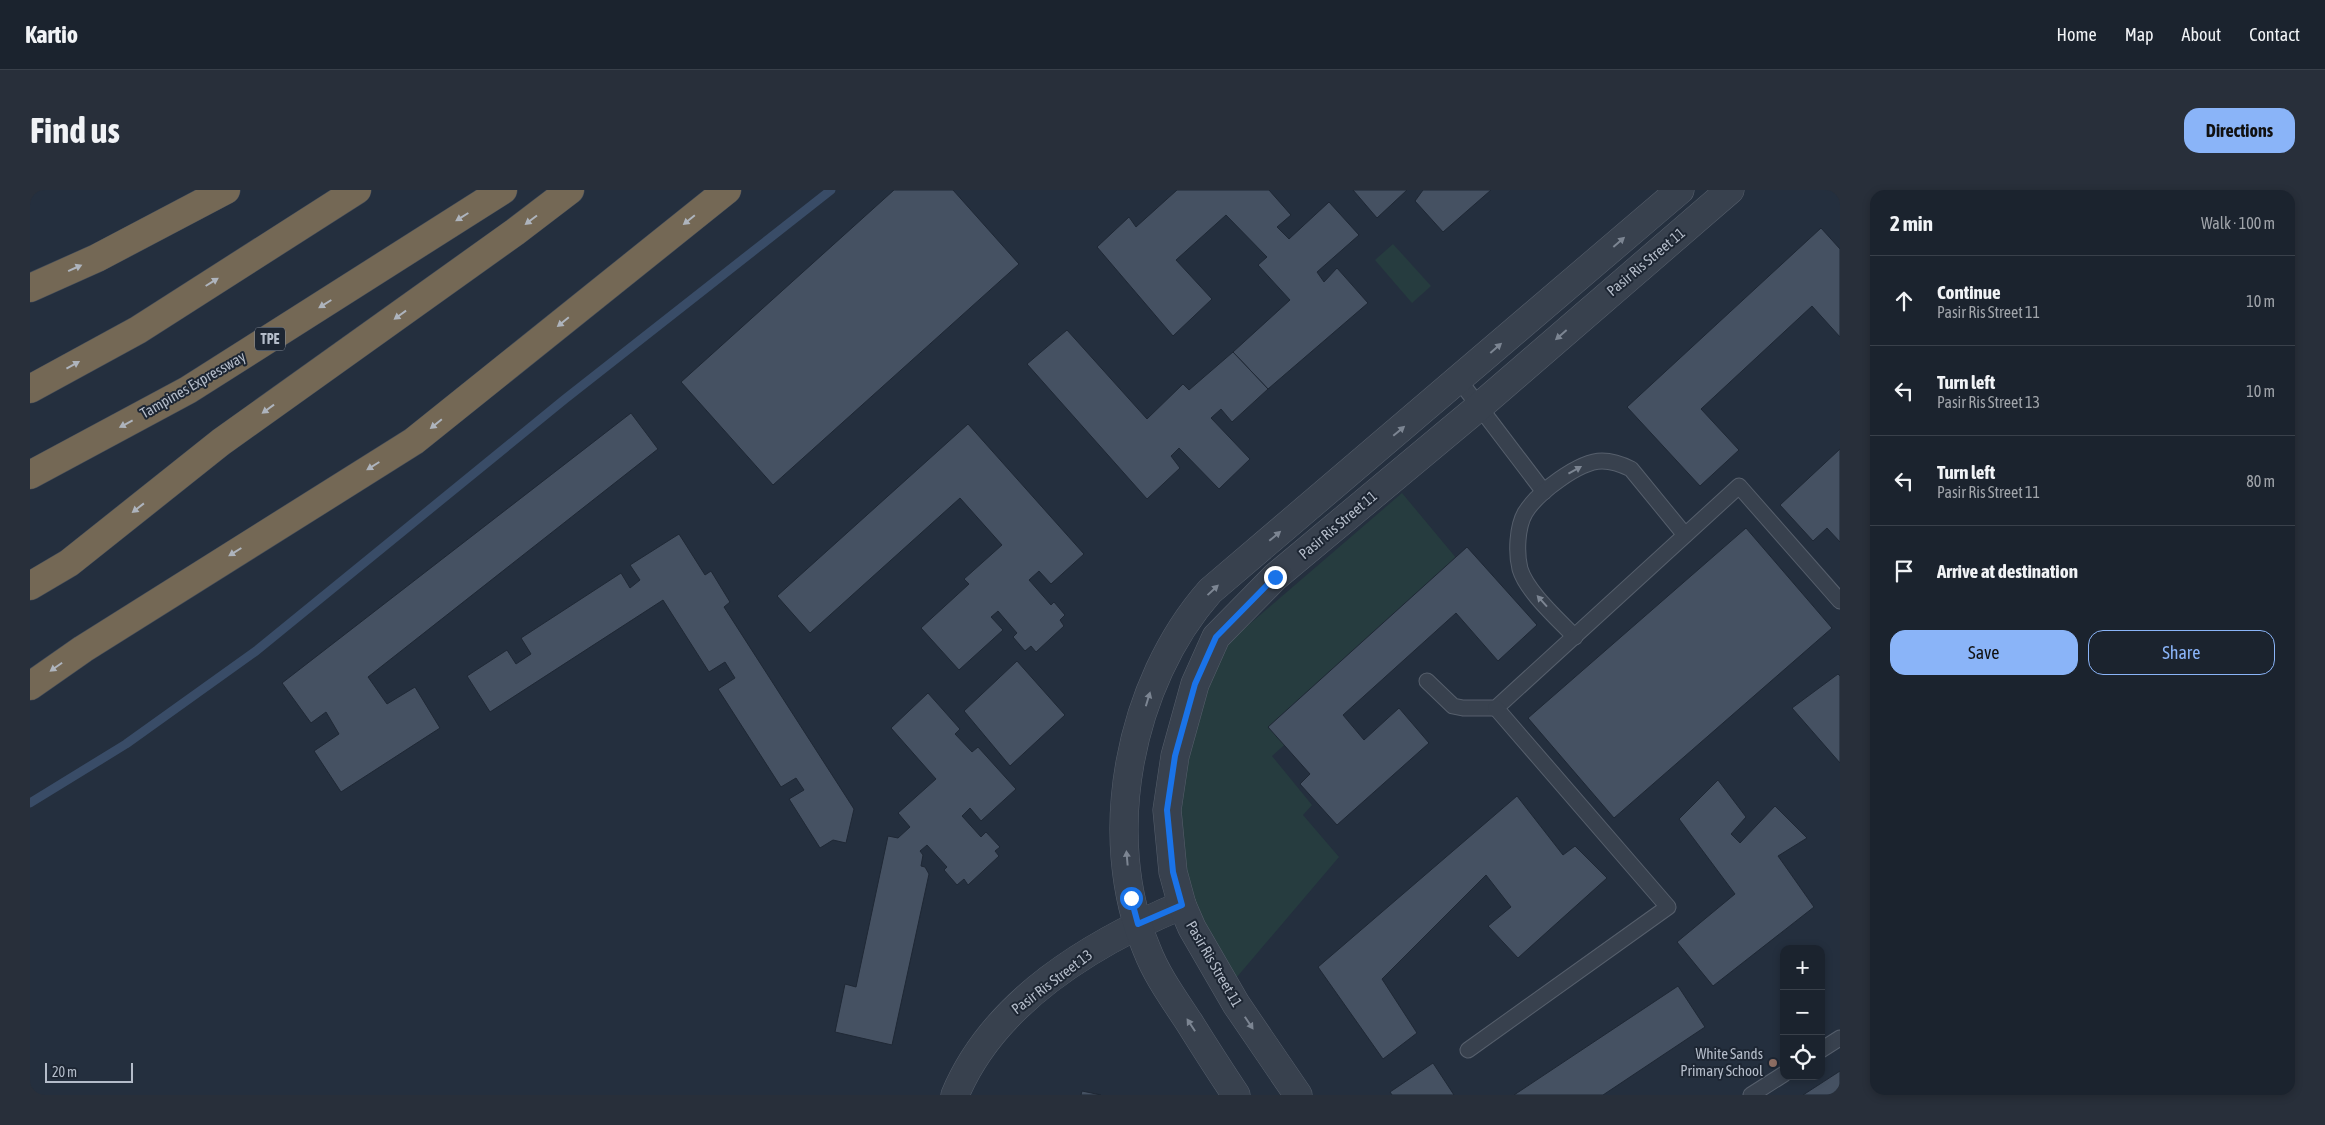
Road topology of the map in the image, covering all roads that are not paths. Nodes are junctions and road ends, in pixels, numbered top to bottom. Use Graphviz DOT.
graph roads {
  1 [pos="226,190"];
  2 [pos="357,190"];
  3 [pos="503,190"];
  4 [pos="570,190"];
  5 [pos="728,190"];
  6 [pos="1680,190"];
  7 [pos="1730,190"];
  8 [pos="30,288"];
  9 [pos="1459,380"];
  10 [pos="30,389"];
  11 [pos="1480,406"];
  12 [pos="30,475"];
  13 [pos="1544,492"];
  14 [pos="1685,535"];
  15 [pos="30,586"];
  16 [pos="1840,601"];
  17 [pos="1575,637"];
  18 [pos="1427,681"];
  19 [pos="30,686"];
  20 [pos="1496,708"];
  21 [pos="1182,905"];
  22 [pos="1138,924"];
  23 [pos="1840,1038"];
  24 [pos="1825,1047"];
  25 [pos="1468,1050"];
  26 [pos="1780,1077"];
  27 [pos="954,1095"];
  28 [pos="1236,1095"];
  29 [pos="1298,1095"];
  30 [pos="1751,1095"];
  8 -- 1 [label="highway, one-way"];
  10 -- 2 [label="highway, one-way"];
  3 -- 12 [label="highway, Tampines Expressway / TPE, one-way"];
  4 -- 15 [label="highway, one-way"];
  5 -- 19 [label="highway, one-way"];
  9 -- 6 [label="street, one-way"];
  7 -- 11 [label="street, Pasir Ris Street 11, one-way"];
  9 -- 11 [label="lane"];
  22 -- 9 [label="street, one-way"];
  11 -- 13 [label="lane"];
  11 -- 21 [label="street, Pasir Ris Street 11"];
  13 -- 14 [label="lane, one-way"];
  17 -- 13 [label="lane, one-way"];
  14 -- 16 [label="lane"];
  14 -- 17 [label="lane"];
  17 -- 20 [label="lane"];
  18 -- 20 [label="lane"];
  20 -- 25 [label="lane"];
  21 -- 22 [label="street, Pasir Ris Street 13"];
  21 -- 29 [label="street, Pasir Ris Street 11, one-way"];
  22 -- 27 [label="street, Pasir Ris Street 13"];
  28 -- 22 [label="street, one-way"];
  23 -- 24 [label="lane"];
  26 -- 30 [label="lane"];
}
